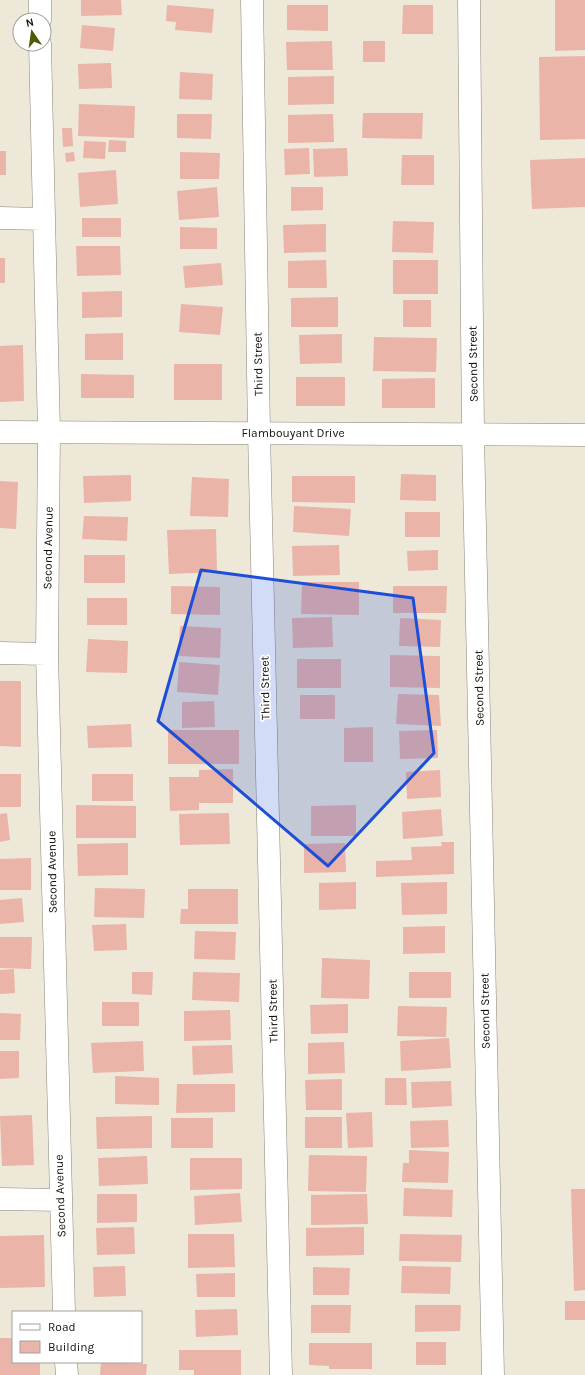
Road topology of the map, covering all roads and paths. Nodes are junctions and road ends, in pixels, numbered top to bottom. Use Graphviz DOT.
graph roads {
  1 [pos="40,0"];
  2 [pos="252,0"];
  3 [pos="469,0"];
  4 [pos="40,12"];
  5 [pos="40,52"];
  6 [pos="0,218"];
  7 [pos="43,219"];
  8 [pos="0,432"];
  9 [pos="50,432"];
  10 [pos="259,432"];
  11 [pos="473,434"];
  12 [pos="585,435"];
  13 [pos="0,653"];
  14 [pos="47,654"];
  15 [pos="0,1199"];
  16 [pos="60,1200"];
  17 [pos="64,1311"];
  18 [pos="66,1363"];
  19 [pos="66,1375"];
  20 [pos="281,1375"];
  21 [pos="493,1375"];
  1 -- 4 [label="street"];
  2 -- 10 [label="street, Third Street"];
  3 -- 11 [label="street, Second Street"];
  5 -- 7 [label="street, Second Avenue"];
  6 -- 7 [label="street"];
  7 -- 9 [label="street, Second Avenue"];
  8 -- 9 [label="street, Flambouyant Drive"];
  9 -- 10 [label="street, Flambouyant Drive"];
  9 -- 14 [label="street, Second Avenue"];
  10 -- 11 [label="street, Flambouyant Drive"];
  10 -- 20 [label="street, Third Street"];
  11 -- 12 [label="street, Flambouyant Drive"];
  11 -- 21 [label="street, Second Street"];
  13 -- 14 [label="street"];
  14 -- 16 [label="street, Second Avenue"];
  15 -- 16 [label="street"];
  16 -- 17 [label="street, Second Avenue"];
  18 -- 19 [label="street"];
}
